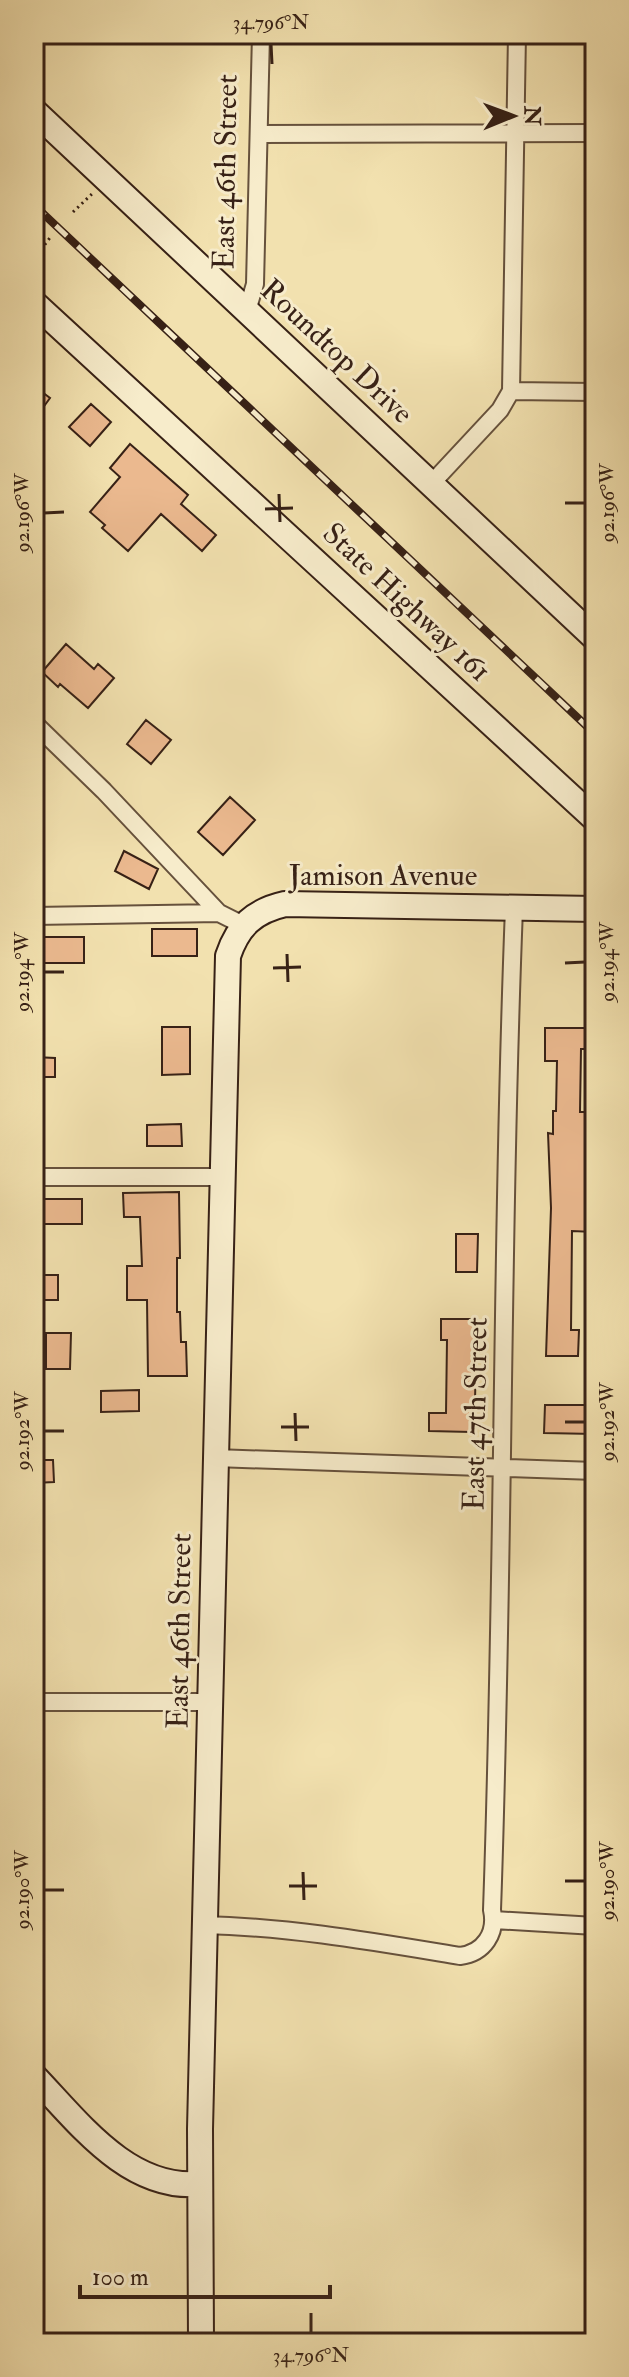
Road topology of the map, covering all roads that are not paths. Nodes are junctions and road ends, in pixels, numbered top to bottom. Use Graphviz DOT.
graph roads {
  1 [pos="261,34"];
  2 [pos="517,34"];
  3 [pos="34,111"];
  4 [pos="516,132"];
  5 [pos="595,133"];
  6 [pos="259,134"];
  7 [pos="34,303"];
  8 [pos="247,311"];
  9 [pos="511,391"];
  10 [pos="595,392"];
  11 [pos="431,484"];
  12 [pos="595,638"];
  13 [pos="34,723"];
  14 [pos="595,819"];
  15 [pos="514,908"];
  16 [pos="595,909"];
  17 [pos="219,913"];
  18 [pos="34,916"];
  19 [pos="243,925"];
  20 [pos="34,1177"];
  21 [pos="221,1177"];
  22 [pos="215,1458"];
  23 [pos="503,1467"];
  24 [pos="595,1471"];
  25 [pos="34,1702"];
  26 [pos="210,1702"];
  27 [pos="494,1920"];
  28 [pos="204,1925"];
  29 [pos="595,1926"];
  30 [pos="34,2076"];
  31 [pos="199,2184"];
  32 [pos="201,2343"];
  1 -- 6 [label="street, East 46th Street"];
  2 -- 4 [label="street"];
  3 -- 8 [label="street, Roundtop Drive"];
  4 -- 5 [label="street"];
  4 -- 6 [label="street"];
  4 -- 9 [label="street"];
  6 -- 8 [label="street, East 46th Street"];
  7 -- 14 [label="street, State Highway 161"];
  8 -- 11 [label="street, Roundtop Drive"];
  9 -- 10 [label="street"];
  9 -- 11 [label="street"];
  11 -- 12 [label="street, Roundtop Drive"];
  13 -- 17 [label="street"];
  15 -- 16 [label="street, Jamison Avenue"];
  15 -- 19 [label="street, Jamison Avenue"];
  15 -- 23 [label="street, East 47th Street"];
  17 -- 18 [label="street"];
  17 -- 19 [label="street"];
  19 -- 21 [label="street, East 46th Street"];
  20 -- 21 [label="street"];
  21 -- 22 [label="street, East 46th Street"];
  22 -- 23 [label="street"];
  22 -- 26 [label="street, East 46th Street"];
  23 -- 24 [label="street"];
  23 -- 27 [label="street, East 47th Street"];
  25 -- 26 [label="street"];
  26 -- 28 [label="street, East 46th Street"];
  27 -- 28 [label="street"];
  27 -- 29 [label="street"];
  28 -- 31 [label="street, East 46th Street"];
  30 -- 31 [label="street"];
  31 -- 32 [label="street, East 46th Street"];
}
